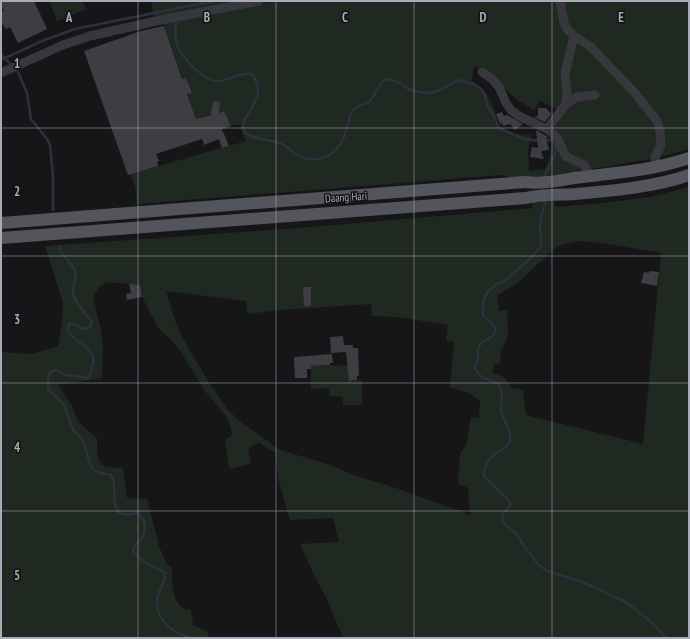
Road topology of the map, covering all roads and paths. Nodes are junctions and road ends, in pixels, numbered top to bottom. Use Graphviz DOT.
graph roads {
  1 [pos="259,1"];
  2 [pos="560,1"];
  3 [pos="574,36"];
  4 [pos="482,72"];
  5 [pos="1,73"];
  6 [pos="595,95"];
  7 [pos="566,104"];
  8 [pos="547,129"];
  9 [pos="689,158"];
  10 [pos="656,167"];
  11 [pos="689,175"];
  12 [pos="591,176"];
  13 [pos="553,188"];
  14 [pos="537,189"];
  15 [pos="282,201"];
  16 [pos="284,216"];
  17 [pos="1,223"];
  18 [pos="1,238"];
  1 -- 5 [label="street"];
  2 -- 3 [label="street"];
  3 -- 7 [label="street"];
  3 -- 10 [label="street"];
  4 -- 8 [label="street"];
  6 -- 7 [label="street"];
  7 -- 8 [label="street"];
  8 -- 12 [label="street"];
  9 -- 10 [label="main road, Daang Hari"];
  10 -- 12 [label="main road, Daang Hari"];
  11 -- 13 [label="main road, Daang Hari"];
  12 -- 13 [label="main road, Daang Hari"];
  13 -- 14 [label="main road, Daang Hari"];
  14 -- 15 [label="main road, Daang Hari"];
  14 -- 16 [label="main road, Daang Hari"];
  15 -- 16 [label="main road"];
  15 -- 17 [label="main road, Daang Hari"];
  16 -- 18 [label="main road, Daang Hari"];
}
